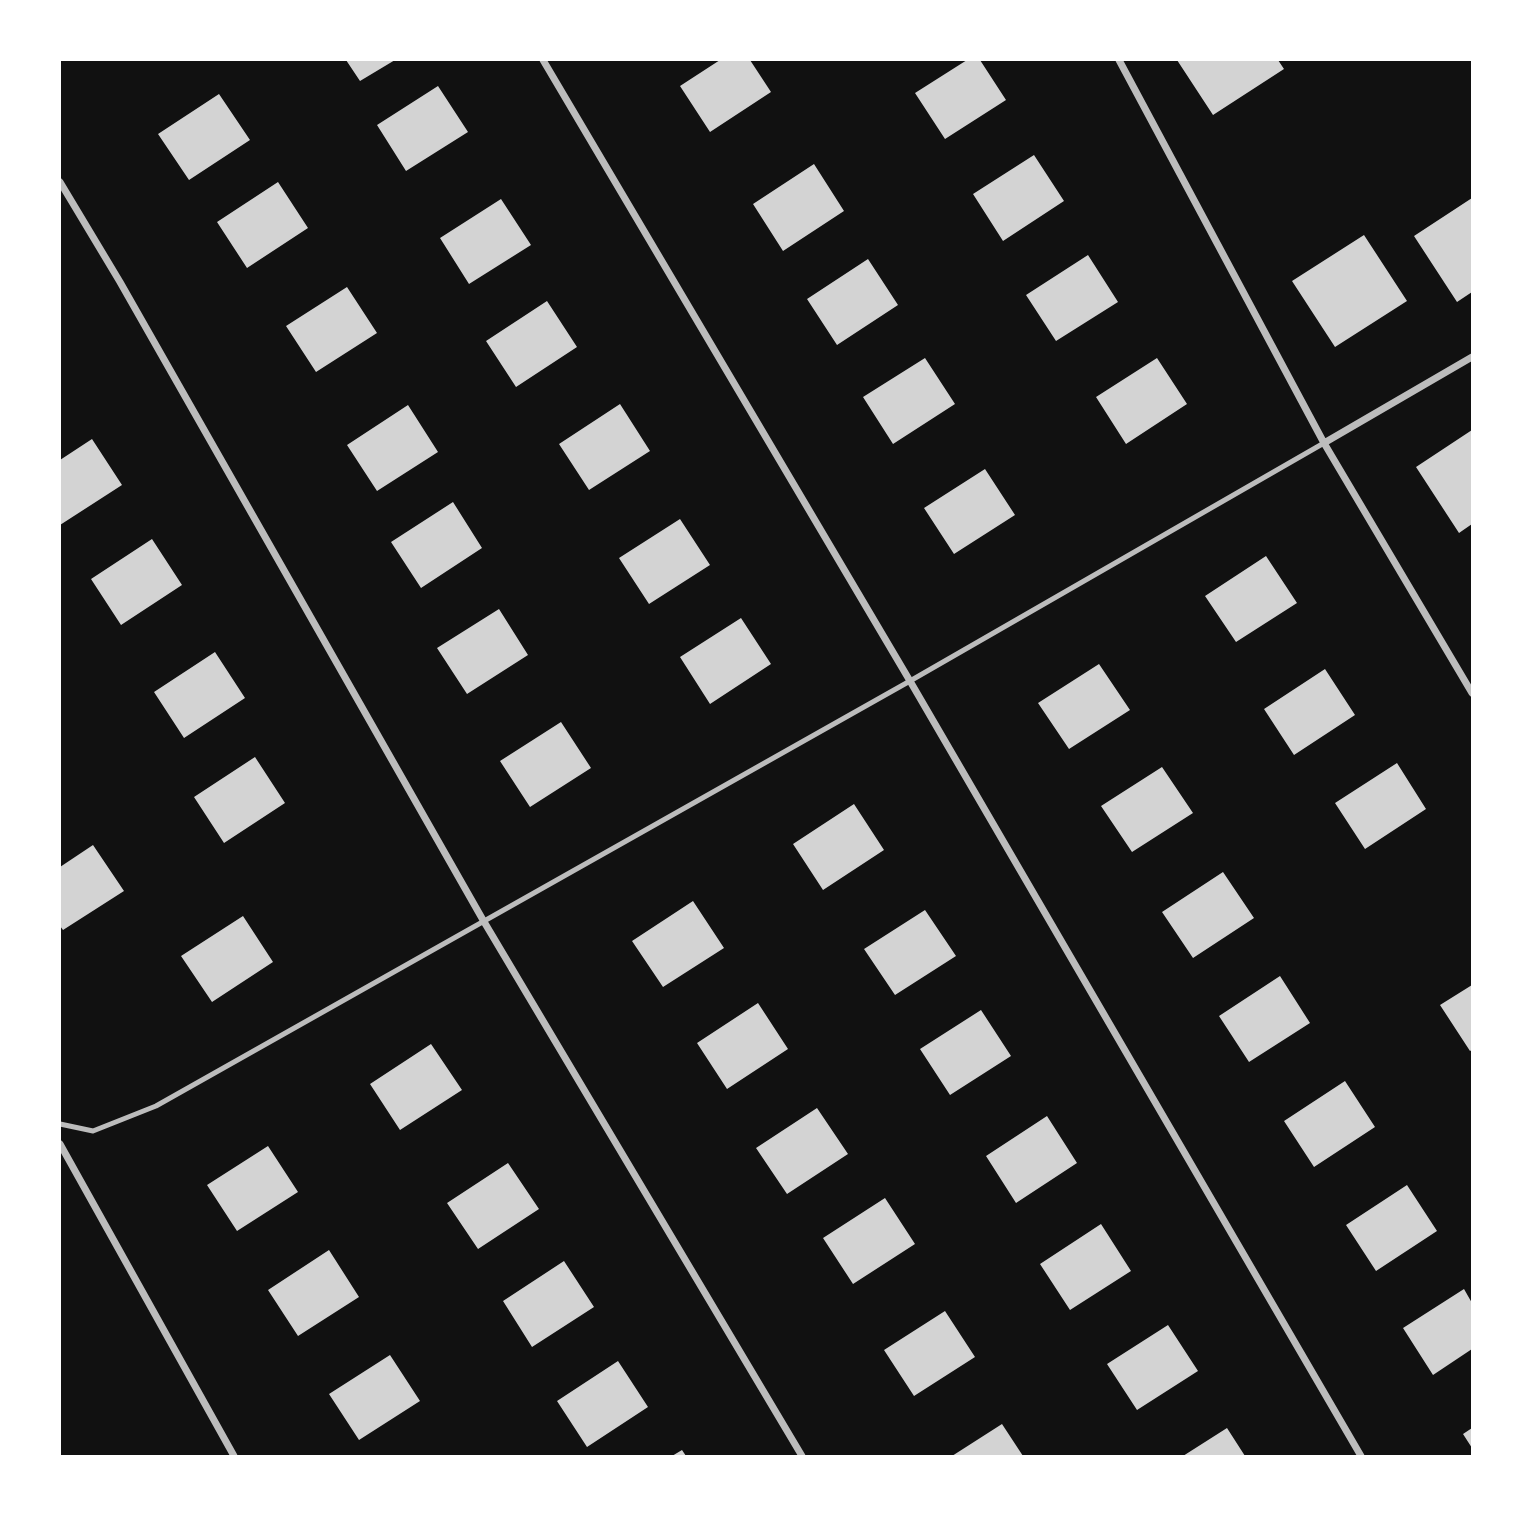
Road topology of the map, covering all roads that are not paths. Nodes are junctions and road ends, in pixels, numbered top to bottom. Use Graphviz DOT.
graph roads {
  1 [pos="542,60"];
  2 [pos="1119,60"];
  3 [pos="60,182"];
  4 [pos="1472,356"];
  5 [pos="1324,443"];
  6 [pos="910,681"];
  7 [pos="1472,694"];
  8 [pos="483,920"];
  9 [pos="60,1125"];
  10 [pos="60,1144"];
  11 [pos="234,1457"];
  12 [pos="803,1457"];
  13 [pos="1361,1457"];
  1 -- 6 [label="street"];
  2 -- 5 [label="street"];
  3 -- 8 [label="street"];
  4 -- 5 [label="street"];
  5 -- 6 [label="lane"];
  5 -- 7 [label="street"];
  6 -- 8 [label="lane"];
  6 -- 13 [label="street"];
  8 -- 9 [label="lane"];
  8 -- 12 [label="street"];
  10 -- 11 [label="street"];
}
